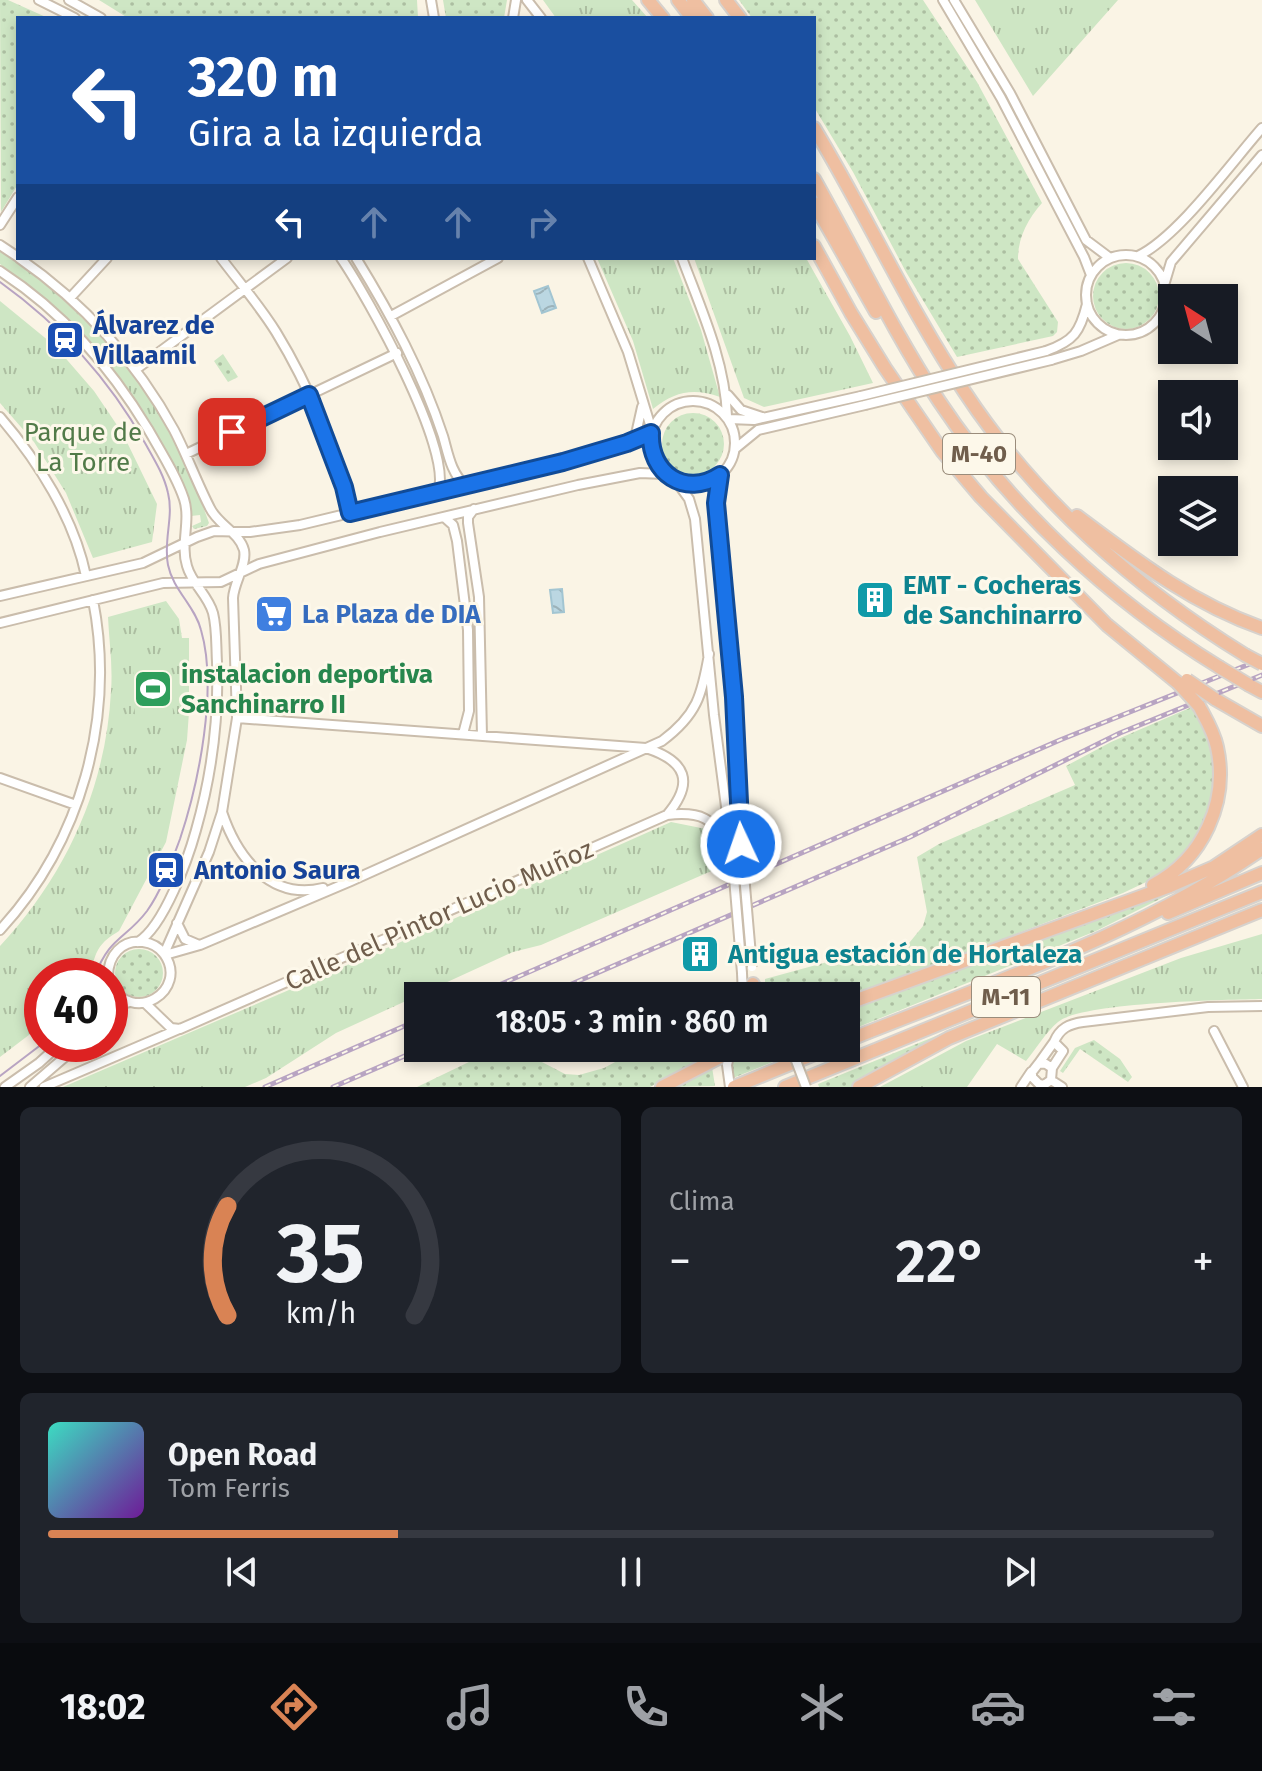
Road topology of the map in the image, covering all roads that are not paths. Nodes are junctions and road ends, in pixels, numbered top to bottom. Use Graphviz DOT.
graph roads {
  1 [pos="39,0"];
  2 [pos="69,0"];
  3 [pos="527,0"];
  4 [pos="648,0"];
  5 [pos="678,0"];
  6 [pos="693,0"];
  7 [pos="726,0"];
  8 [pos="943,0"];
  9 [pos="954,0"];
  10 [pos="71,16"];
  11 [pos="97,16"];
  12 [pos="539,16"];
  13 [pos="661,16"];
  14 [pos="690,16"];
  15 [pos="705,16"];
  16 [pos="738,16"];
  17 [pos="1262,128"];
  18 [pos="816,132"];
  19 [pos="1262,155"];
  20 [pos="816,183"];
  21 [pos="16,200"];
  22 [pos="816,207"];
  23 [pos="0,225"];
  24 [pos="816,249"];
  25 [pos="1138,256"];
  26 [pos="1110,258"];
  27 [pos="22,260"];
  28 [pos="105,260"];
  29 [pos="223,260"];
  30 [pos="284,260"];
  31 [pos="342,260"];
  32 [pos="357,260"];
  33 [pos="494,260"];
  34 [pos="589,260"];
  35 [pos="683,260"];
  36 [pos="0,271"];
  37 [pos="1091,275"];
  38 [pos="1165,283"];
  39 [pos="245,289"];
  40 [pos="70,298"];
  41 [pos="1087,304"];
  42 [pos="391,316"];
  43 [pos="1118,334"];
  44 [pos="397,353"];
  45 [pos="1049,355"];
  46 [pos="135,370"];
  47 [pos="726,393"];
  48 [pos="309,395"];
  49 [pos="643,402"];
  50 [pos="0,417"];
  51 [pos="728,418"];
  52 [pos="762,418"];
  53 [pos="652,432"];
  54 [pos="627,443"];
  55 [pos="735,449"];
  56 [pos="186,454"];
  57 [pos="664,474"];
  58 [pos="720,475"];
  59 [pos="676,481"];
  60 [pos="466,486"];
  61 [pos="1045,491"];
  62 [pos="438,492"];
  63 [pos="474,509"];
  64 [pos="350,513"];
  65 [pos="444,517"];
  66 [pos="230,531"];
  67 [pos="186,543"];
  68 [pos="1081,564"];
  69 [pos="238,574"];
  70 [pos="86,576"];
  71 [pos="194,584"];
  72 [pos="0,596"];
  73 [pos="93,600"];
  74 [pos="0,623"];
  75 [pos="1262,628"];
  76 [pos="709,654"];
  77 [pos="1262,664"];
  78 [pos="1183,682"];
  79 [pos="1262,692"];
  80 [pos="237,718"];
  81 [pos="1262,726"];
  82 [pos="463,734"];
  83 [pos="482,736"];
  84 [pos="596,746"];
  85 [pos="646,748"];
  86 [pos="613,763"];
  87 [pos="0,778"];
  88 [pos="76,805"];
  89 [pos="222,812"];
  90 [pos="667,815"];
  91 [pos="1262,835"];
  92 [pos="1262,849"];
  93 [pos="731,850"];
  94 [pos="1262,873"];
  95 [pos="351,881"];
  96 [pos="1262,894"];
  97 [pos="1118,904"];
  98 [pos="1262,910"];
  99 [pos="177,923"];
  100 [pos="0,930"];
  101 [pos="1106,936"];
  102 [pos="138,942"];
  103 [pos="200,945"];
  104 [pos="164,955"];
  105 [pos="113,958"];
  106 [pos="742,982"];
  107 [pos="753,982"];
  108 [pos="860,999"];
  109 [pos="130,1002"];
  110 [pos="145,1003"];
  111 [pos="1262,1006"];
  112 [pos="180,1029"];
  113 [pos="1214,1031"];
  114 [pos="860,1035"];
  115 [pos="1054,1042"];
  116 [pos="37,1062"];
  117 [pos="59,1062"];
  118 [pos="715,1062"];
  119 [pos="730,1062"];
  120 [pos="794,1062"];
  121 [pos="797,1062"];
  122 [pos="1039,1063"];
  123 [pos="1052,1068"];
  124 [pos="1032,1072"];
  125 [pos="1046,1084"];
  126 [pos="5,1087"];
  127 [pos="30,1087"];
  128 [pos="44,1087"];
  129 [pos="662,1087"];
  130 [pos="732,1087"];
  131 [pos="785,1087"];
  132 [pos="806,1087"];
  133 [pos="859,1087"];
  134 [pos="1021,1087"];
  135 [pos="1062,1087"];
  136 [pos="1243,1087"];
  1 -- 10 [label="street"];
  2 -- 11 [label="street"];
  3 -- 12 [label="street"];
  4 -- 13 [label="highway"];
  5 -- 14 [label="highway"];
  6 -- 15 [label="highway"];
  7 -- 16 [label="highway"];
  8 -- 37 [label="street"];
  9 -- 26 [label="street"];
  17 -- 25 [label="street"];
  18 -- 61 [label="highway, M-40"];
  19 -- 38 [label="street"];
  20 -- 68 [label="highway, M-40"];
  21 -- 23 [label="street"];
  22 -- 68 [label="highway"];
  24 -- 78 [label="highway"];
  25 -- 26 [label="street"];
  25 -- 38 [label="street"];
  26 -- 37 [label="street"];
  27 -- 40 [label="street"];
  28 -- 40 [label="street"];
  29 -- 39 [label="street"];
  30 -- 39 [label="street"];
  31 -- 44 [label="street"];
  32 -- 42 [label="street"];
  33 -- 42 [label="street"];
  34 -- 49 [label="street"];
  35 -- 47 [label="street"];
  36 -- 67 [label="street"];
  37 -- 41 [label="street"];
  38 -- 43 [label="street"];
  39 -- 46 [label="street"];
  39 -- 48 [label="street"];
  40 -- 46 [label="street"];
  41 -- 43 [label="street"];
  41 -- 45 [label="street"];
  42 -- 60 [label="street"];
  43 -- 45 [label="street"];
  44 -- 48 [label="street"];
  44 -- 62 [label="street"];
  45 -- 52 [label="street, bridge"];
  45 -- 55 [label="street, bridge"];
  46 -- 56 [label="street"];
  47 -- 51 [label="street"];
  47 -- 52 [label="street"];
  48 -- 56 [label="street"];
  48 -- 64 [label="street"];
  49 -- 53 [label="street"];
  49 -- 54 [label="street"];
  50 -- 70 [label="street"];
  51 -- 52 [label="street"];
  51 -- 53 [label="street"];
  51 -- 55 [label="street"];
  53 -- 54 [label="street"];
  53 -- 57 [label="street"];
  54 -- 60 [label="street"];
  55 -- 58 [label="street"];
  56 -- 66 [label="street"];
  57 -- 59 [label="street"];
  57 -- 63 [label="street"];
  58 -- 59 [label="street"];
  58 -- 107 [label="street, bridge"];
  59 -- 76 [label="street"];
  60 -- 62 [label="street"];
  61 -- 75 [label="highway"];
  61 -- 77 [label="highway, M-40, bridge"];
  62 -- 64 [label="street"];
  63 -- 65 [label="street"];
  63 -- 83 [label="street"];
  64 -- 66 [label="street"];
  65 -- 69 [label="street"];
  65 -- 82 [label="street"];
  66 -- 67 [label="street"];
  66 -- 69 [label="street"];
  67 -- 70 [label="street"];
  67 -- 71 [label="street"];
  68 -- 79 [label="highway, M-40, bridge"];
  69 -- 71 [label="street"];
  69 -- 80 [label="street"];
  70 -- 72 [label="street"];
  71 -- 73 [label="street"];
  71 -- 102 [label="street"];
  73 -- 74 [label="street"];
  73 -- 88 [label="street"];
  76 -- 85 [label="street"];
  76 -- 93 [label="street"];
  78 -- 81 [label="highway, bridge"];
  78 -- 97 [label="highway, bridge"];
  80 -- 82 [label="street"];
  80 -- 89 [label="street"];
  82 -- 83 [label="street"];
  83 -- 84 [label="street"];
  84 -- 85 [label="street"];
  84 -- 86 [label="street"];
  85 -- 86 [label="street"];
  85 -- 90 [label="street"];
  86 -- 95 [label="street"];
  87 -- 88 [label="street"];
  88 -- 100 [label="street"];
  89 -- 95 [label="street"];
  89 -- 99 [label="street"];
  90 -- 93 [label="street"];
  90 -- 112 [label="street, Calle del Pintor Lucio Muñoz"];
  91 -- 97 [label="highway"];
  92 -- 101 [label="highway"];
  93 -- 106 [label="street, bridge"];
  94 -- 101 [label="highway, M-11"];
  95 -- 103 [label="street"];
  96 -- 131 [label="highway, M-11"];
  97 -- 108 [label="highway"];
  98 -- 133 [label="highway"];
  99 -- 103 [label="street"];
  99 -- 104 [label="street"];
  101 -- 114 [label="highway, M-11"];
  102 -- 104 [label="street"];
  102 -- 105 [label="street"];
  103 -- 104 [label="street"];
  104 -- 110 [label="street"];
  109 -- 110 [label="street"];
  110 -- 112 [label="street"];
  111 -- 115 [label="street"];
  112 -- 128 [label="street, Calle del Pintor Lucio Muñoz"];
  113 -- 136 [label="street"];
  115 -- 122 [label="street"];
  115 -- 123 [label="street"];
  116 -- 126 [label="street"];
  117 -- 127 [label="street"];
  118 -- 129 [label="highway"];
  119 -- 130 [label="street"];
  120 -- 130 [label="highway"];
  121 -- 132 [label="street, bridge"];
  122 -- 123 [label="street"];
  122 -- 124 [label="street"];
  123 -- 125 [label="street"];
  124 -- 125 [label="street"];
  124 -- 134 [label="street"];
  125 -- 135 [label="street"];
}
